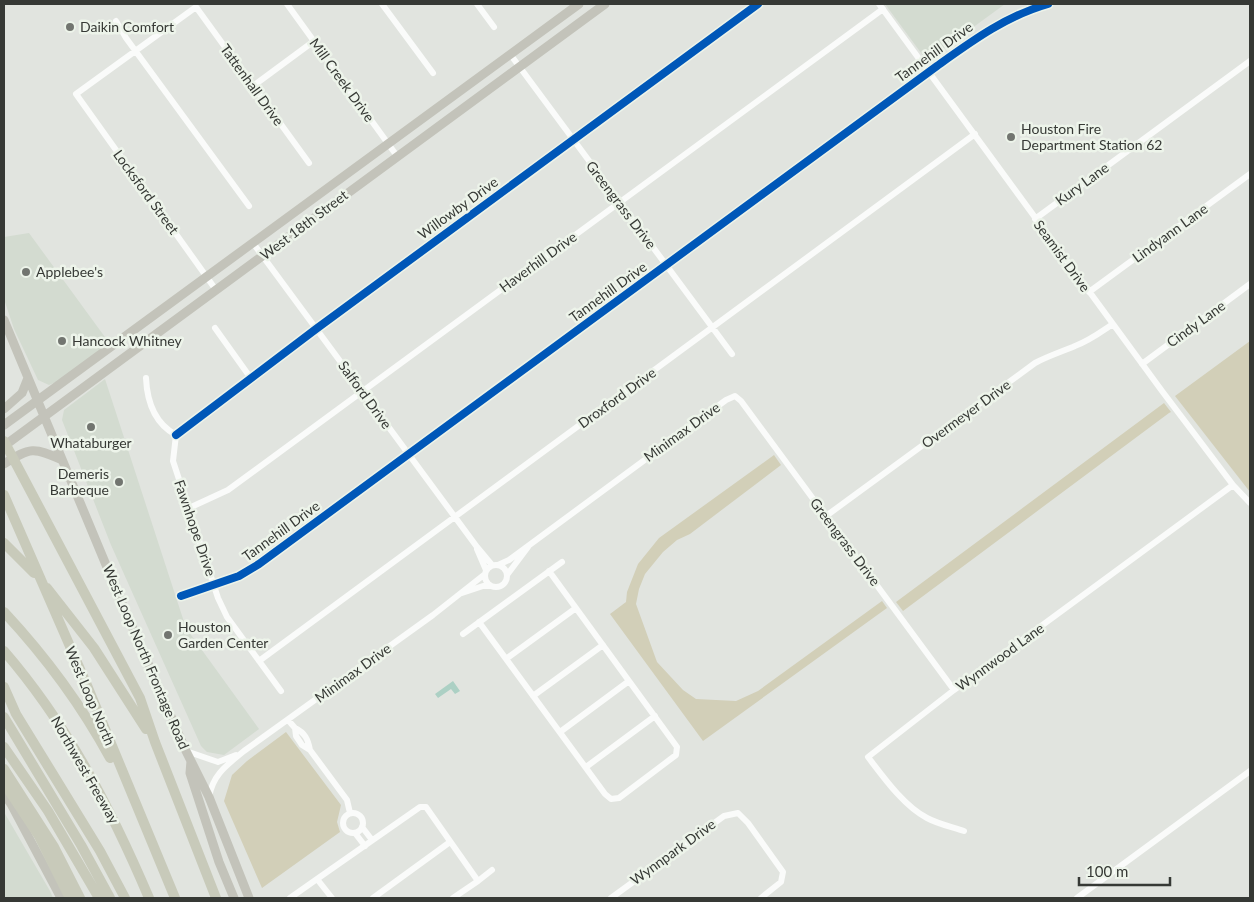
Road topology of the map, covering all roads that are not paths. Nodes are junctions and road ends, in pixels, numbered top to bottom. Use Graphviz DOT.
graph roads {
  1 [pos="287,4"];
  2 [pos="382,4"];
  3 [pos="477,4"];
  4 [pos="579,4"];
  5 [pos="605,4"];
  6 [pos="758,4"];
  7 [pos="1048,4"];
  8 [pos="881,6"];
  9 [pos="116,21"];
  10 [pos="494,27"];
  11 [pos="314,41"];
  12 [pos="136,51"];
  13 [pos="510,54"];
  14 [pos="1250,61"];
  15 [pos="519,66"];
  16 [pos="929,71"];
  17 [pos="433,73"];
  18 [pos="253,86"];
  19 [pos="450,99"];
  20 [pos="459,111"];
  21 [pos="975,134"];
  22 [pos="572,139"];
  23 [pos="388,144"];
  24 [pos="397,156"];
  25 [pos="309,163"];
  26 [pos="1250,174"];
  27 [pos="320,194"];
  28 [pos="619,202"];
  29 [pos="249,206"];
  30 [pos="329,206"];
  31 [pos="1035,219"];
  32 [pos="253,243"];
  33 [pos="262,256"];
  34 [pos="666,265"];
  35 [pos="207,278"];
  36 [pos="1250,284"];
  37 [pos="216,290"];
  38 [pos="1089,292"];
  39 [pos="4,320"];
  40 [pos="1113,324"];
  41 [pos="215,328"];
  42 [pos="712,328"];
  43 [pos="316,329"];
  44 [pos="732,354"];
  45 [pos="91,362"];
  46 [pos="1142,364"];
  47 [pos="98,376"];
  48 [pos="250,377"];
  49 [pos="28,378"];
  50 [pos="146,378"];
  51 [pos="362,392"];
  52 [pos="735,396"];
  53 [pos="38,400"];
  54 [pos="4,409"];
  55 [pos="45,415"];
  56 [pos="4,425"];
  57 [pos="176,435"];
  58 [pos="4,442"];
  59 [pos="4,446"];
  60 [pos="408,454"];
  61 [pos="62,460"];
  62 [pos="4,464"];
  63 [pos="1233,485"];
  64 [pos="4,495"];
  65 [pos="1250,503"];
  66 [pos="189,508"];
  67 [pos="826,516"];
  68 [pos="455,517"];
  69 [pos="534,540"];
  70 [pos="4,543"];
  71 [pos="477,548"];
  72 [pos="562,562"];
  73 [pos="495,565"];
  74 [pos="549,571"];
  75 [pos="486,572"];
  76 [pos="507,575"];
  77 [pos="214,585"];
  78 [pos="491,586"];
  79 [pos="462,593"];
  80 [pos="181,596"];
  81 [pos="576,608"];
  82 [pos="4,612"];
  83 [pos="479,622"];
  84 [pos="463,634"];
  85 [pos="603,645"];
  86 [pos="4,651"];
  87 [pos="506,659"];
  88 [pos="259,661"];
  89 [pos="629,681"];
  90 [pos="4,687"];
  91 [pos="954,690"];
  92 [pos="281,691"];
  93 [pos="533,696"];
  94 [pos="655,716"];
  95 [pos="4,717"];
  96 [pos="288,720"];
  97 [pos="560,732"];
  98 [pos="155,742"];
  99 [pos="4,747"];
  100 [pos="186,751"];
  101 [pos="244,752"];
  102 [pos="191,761"];
  103 [pos="586,768"];
  104 [pos="4,769"];
  105 [pos="1250,771"];
  106 [pos="4,783"];
  107 [pos="4,794"];
  108 [pos="209,797"];
  109 [pos="132,799"];
  110 [pos="350,813"];
  111 [pos="362,827"];
  112 [pos="964,831"];
  113 [pos="355,833"];
  114 [pos="372,840"];
  115 [pos="450,842"];
  116 [pos="365,846"];
  117 [pos="492,870"];
  118 [pos="317,879"];
  119 [pos="478,881"];
  120 [pos="76,896"];
  121 [pos="61,898"];
  122 [pos="99,898"];
  123 [pos="110,898"];
  124 [pos="126,898"];
  125 [pos="149,898"];
  126 [pos="175,898"];
  127 [pos="216,898"];
  128 [pos="234,898"];
  129 [pos="248,898"];
  130 [pos="290,898"];
  131 [pos="332,898"];
  132 [pos="373,898"];
  133 [pos="453,898"];
  134 [pos="611,898"];
  135 [pos="761,898"];
  136 [pos="1077,898"];
  1 -- 11 [label="street, Mill Creek Drive"];
  2 -- 17 [label="street"];
  3 -- 10 [label="street"];
  4 -- 13 [label="main road, West 18th Street"];
  5 -- 15 [label="main road, West 18th Street"];
  6 -- 22 [label="street, Willowby Drive"];
  7 -- 16 [label="street, Tannehill Drive"];
  8 -- 16 [label="street, Seamist Drive"];
  8 -- 28 [label="street, Haverhill Drive"];
  9 -- 12 [label="street"];
  11 -- 18 [label="street"];
  11 -- 23 [label="street, Mill Creek Drive"];
  12 -- 18 [label="street, Tattenhall Drive"];
  12 -- 29 [label="street"];
  12 -- 35 [label="street, Locksford Street"];
  13 -- 15 [label="street, Greengrass Drive"];
  13 -- 19 [label="main road, West 18th Street"];
  14 -- 31 [label="street, Kury Lane"];
  15 -- 20 [label="main road, West 18th Street"];
  15 -- 22 [label="street, Greengrass Drive"];
  16 -- 21 [label="street, Seamist Drive"];
  16 -- 34 [label="street, Tannehill Drive"];
  18 -- 25 [label="street, Tattenhall Drive"];
  19 -- 20 [label="main road"];
  19 -- 23 [label="main road, West 18th Street"];
  20 -- 24 [label="main road, West 18th Street"];
  21 -- 31 [label="street, Seamist Drive"];
  21 -- 42 [label="street, Droxford Drive"];
  22 -- 28 [label="street, Greengrass Drive"];
  22 -- 43 [label="street, Willowby Drive"];
  23 -- 24 [label="street, Mill Creek Drive"];
  23 -- 27 [label="main road, West 18th Street"];
  24 -- 30 [label="main road, West 18th Street"];
  26 -- 38 [label="street, Lindyann Lane"];
  27 -- 30 [label="main road"];
  27 -- 32 [label="main road, West 18th Street"];
  28 -- 34 [label="street, Greengrass Drive"];
  28 -- 51 [label="street, Haverhill Drive"];
  30 -- 33 [label="main road, West 18th Street"];
  31 -- 38 [label="street, Seamist Drive"];
  32 -- 33 [label="street, Salford Drive"];
  32 -- 35 [label="main road, West 18th Street"];
  33 -- 37 [label="main road, West 18th Street"];
  33 -- 43 [label="street, Salford Drive"];
  34 -- 42 [label="street, Greengrass Drive"];
  34 -- 60 [label="street, Tannehill Drive"];
  35 -- 37 [label="street, Locksford Street"];
  35 -- 45 [label="main road, West 18th Street"];
  36 -- 46 [label="street, Cindy Lane"];
  37 -- 47 [label="main road, West 18th Street"];
  38 -- 40 [label="street, Seamist Drive"];
  39 -- 49 [label="main road, West Loop North Frontage Road"];
  40 -- 46 [label="street, Seamist Drive"];
  40 -- 67 [label="street, Overmeyer Drive"];
  41 -- 48 [label="street"];
  42 -- 44 [label="street, Greengrass Drive"];
  42 -- 68 [label="street, Droxford Drive"];
  43 -- 48 [label="street, Willowby Drive"];
  43 -- 51 [label="street, Salford Drive"];
  45 -- 47 [label="main road"];
  45 -- 53 [label="main road, West 18th Street"];
  46 -- 63 [label="street, Seamist Drive"];
  47 -- 55 [label="main road, West 18th Street"];
  48 -- 57 [label="street, Willowby Drive"];
  49 -- 53 [label="main road, West Loop North Frontage Road"];
  49 -- 54 [label="main road"];
  50 -- 57 [label="street"];
  51 -- 60 [label="street, Salford Drive"];
  51 -- 66 [label="street, Haverhill Drive"];
  52 -- 67 [label="street, Greengrass Drive"];
  52 -- 69 [label="street, Minimax Drive"];
  53 -- 55 [label="main road, West Loop North Frontage Road"];
  53 -- 56 [label="main road, West 18th Street"];
  55 -- 59 [label="main road, West 18th Street"];
  55 -- 61 [label="main road, West Loop North Frontage Road"];
  57 -- 66 [label="street, Fawnhope Drive"];
  58 -- 98 [label="highway"];
  60 -- 68 [label="street, Salford Drive"];
  60 -- 77 [label="street, Tannehill Drive"];
  61 -- 62 [label="main road"];
  61 -- 100 [label="main road, West Loop North Frontage Road"];
  63 -- 65 [label="street, Seamist Drive"];
  63 -- 91 [label="street, Wynnwood Lane"];
  64 -- 109 [label="highway, West Loop North"];
  66 -- 77 [label="street, Fawnhope Drive"];
  67 -- 91 [label="street, Greengrass Drive"];
  68 -- 71 [label="street, Salford Drive"];
  68 -- 88 [label="street, Droxford Drive"];
  69 -- 73 [label="street, Minimax Drive"];
  69 -- 76 [label="street, Minimax Drive"];
  70 -- 98 [label="highway"];
  71 -- 73 [label="street, Salford Drive"];
  71 -- 75 [label="street, Salford Drive"];
  72 -- 74 [label="street"];
  73 -- 75 [label="street"];
  73 -- 76 [label="street"];
  74 -- 81 [label="street"];
  74 -- 83 [label="street"];
  75 -- 78 [label="street"];
  75 -- 79 [label="street, Minimax Drive"];
  76 -- 78 [label="street"];
  77 -- 80 [label="street, Tannehill Drive"];
  77 -- 88 [label="street, Fawnhope Drive"];
  78 -- 79 [label="street, Minimax Drive"];
  79 -- 96 [label="street, Minimax Drive"];
  81 -- 85 [label="street"];
  81 -- 87 [label="street"];
  82 -- 109 [label="highway"];
  83 -- 84 [label="street"];
  83 -- 87 [label="street"];
  85 -- 89 [label="street"];
  85 -- 93 [label="street"];
  86 -- 125 [label="highway, Northwest Freeway"];
  87 -- 93 [label="street"];
  88 -- 92 [label="street, Fawnhope Drive"];
  89 -- 94 [label="street"];
  89 -- 97 [label="street"];
  90 -- 124 [label="highway"];
  91 -- 112 [label="street, Wynnwood Lane"];
  93 -- 97 [label="street"];
  94 -- 103 [label="street"];
  94 -- 103 [label="street"];
  95 -- 123 [label="highway"];
  96 -- 101 [label="street, Minimax Drive"];
  96 -- 110 [label="street"];
  97 -- 103 [label="street"];
  98 -- 127 [label="highway"];
  99 -- 122 [label="highway"];
  100 -- 101 [label="street, Minimax Drive"];
  100 -- 102 [label="main road, West Loop North Frontage Road"];
  101 -- 108 [label="street, Minimax Drive"];
  102 -- 108 [label="main road, West Loop North Frontage Road"];
  102 -- 128 [label="main road"];
  104 -- 120 [label="highway"];
  105 -- 136 [label="street"];
  106 -- 120 [label="highway"];
  107 -- 121 [label="main road"];
  108 -- 129 [label="main road, West Loop North Frontage Road"];
  109 -- 126 [label="highway, West Loop North"];
  110 -- 111 [label="street"];
  110 -- 113 [label="street"];
  111 -- 113 [label="street"];
  111 -- 114 [label="street"];
  113 -- 116 [label="street"];
  114 -- 115 [label="street"];
  114 -- 116 [label="street"];
  115 -- 119 [label="street"];
  115 -- 132 [label="street"];
  116 -- 118 [label="street"];
  117 -- 119 [label="street"];
  118 -- 130 [label="street"];
  118 -- 131 [label="street"];
  119 -- 133 [label="street"];
  134 -- 135 [label="street, Wynnpark Drive"];
}
